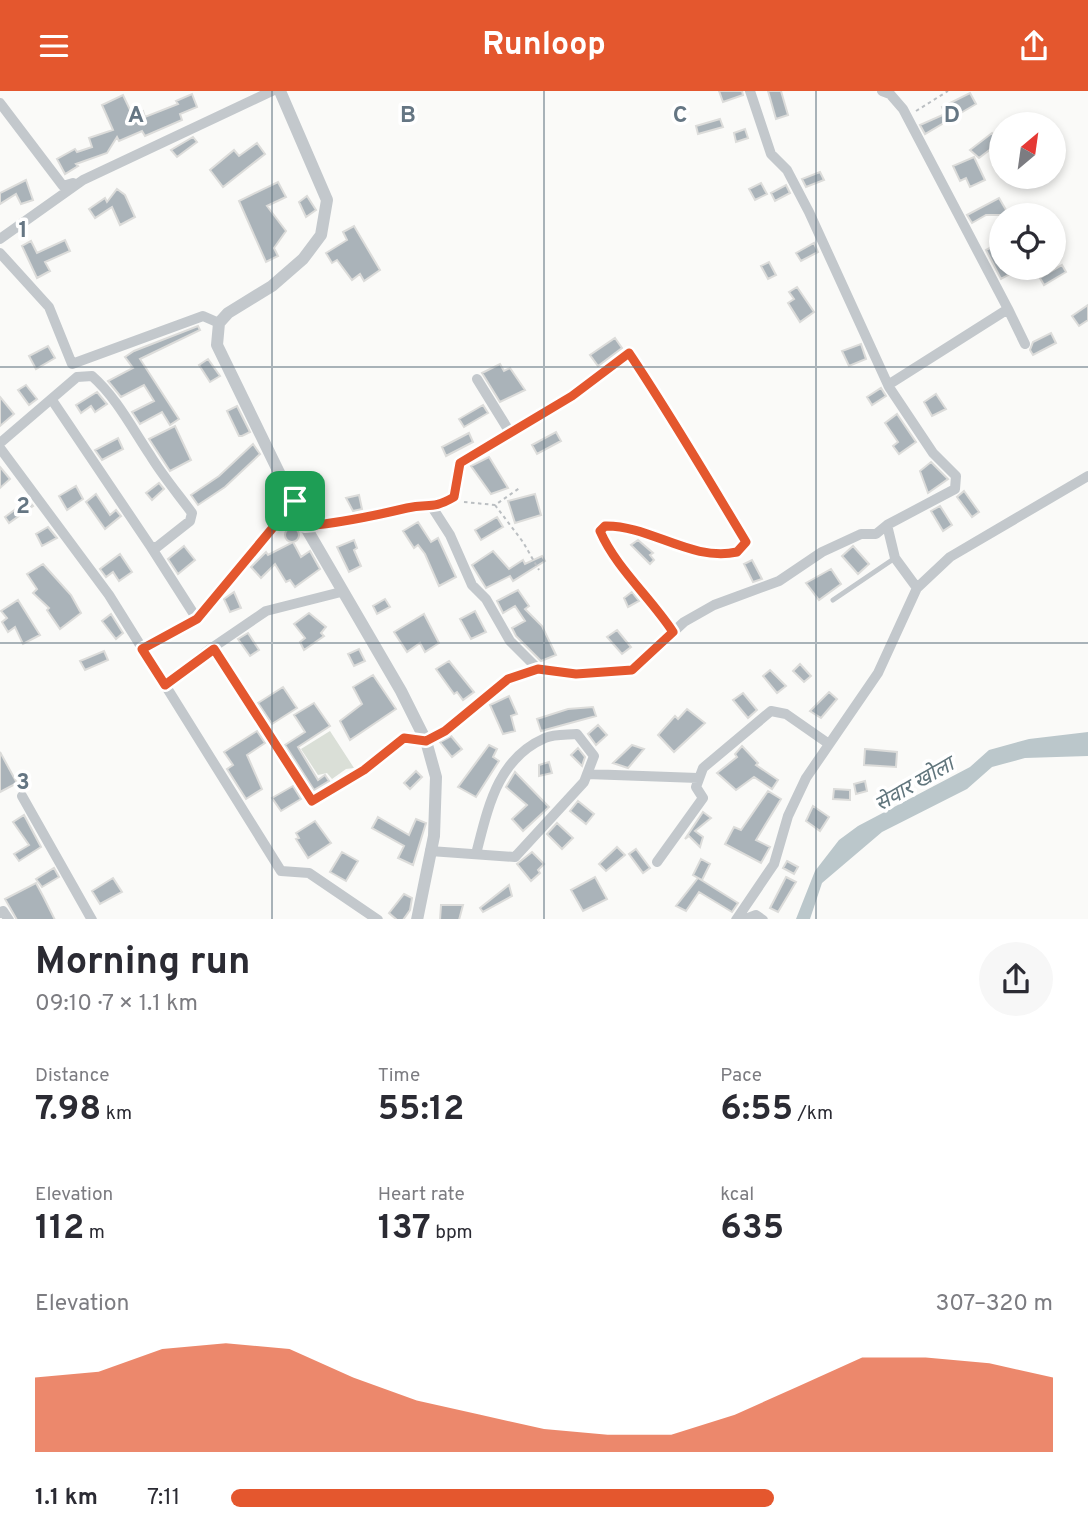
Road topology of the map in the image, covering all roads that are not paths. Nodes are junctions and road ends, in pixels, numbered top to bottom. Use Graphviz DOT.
graph roads {
  1 [pos="272,91"];
  2 [pos="280,91"];
  3 [pos="750,91"];
  4 [pos="882,91"];
  5 [pos="0,103"];
  6 [pos="83,180"];
  7 [pos="0,240"];
  8 [pos="0,253"];
  9 [pos="1008,309"];
  10 [pos="219,323"];
  11 [pos="1025,344"];
  12 [pos="477,379"];
  13 [pos="888,385"];
  14 [pos="54,404"];
  15 [pos="511,434"];
  16 [pos="0,443"];
  17 [pos="0,448"];
  18 [pos="1088,476"];
  19 [pos="295,501"];
  20 [pos="432,507"];
  21 [pos="887,525"];
  22 [pos="305,526"];
  23 [pos="152,547"];
  24 [pos="895,558"];
  25 [pos="917,588"];
  26 [pos="341,592"];
  27 [pos="833,600"];
  28 [pos="197,619"];
  29 [pos="673,632"];
  30 [pos="142,649"];
  31 [pos="214,649"];
  32 [pos="538,669"];
  33 [pos="165,685"];
  34 [pos="426,741"];
  35 [pos="829,744"];
  36 [pos="587,774"];
  37 [pos="698,778"];
  38 [pos="22,796"];
  39 [pos="430,851"];
  40 [pos="476,854"];
  41 [pos="657,862"];
  42 [pos="0,913"];
  43 [pos="9,919"];
  44 [pos="92,919"];
  45 [pos="378,919"];
  46 [pos="418,919"];
  47 [pos="736,919"];
  48 [pos="743,919"];
  49 [pos="763,919"];
  1 -- 6 [label="street"];
  2 -- 10 [label="street"];
  3 -- 13 [label="street"];
  4 -- 9 [label="street"];
  5 -- 6 [label="street"];
  6 -- 7 [label="street"];
  8 -- 10 [label="street"];
  9 -- 11 [label="street"];
  9 -- 13 [label="street"];
  10 -- 19 [label="street"];
  12 -- 15 [label="street"];
  13 -- 21 [label="street"];
  14 -- 23 [label="street"];
  15 -- 20 [label="street"];
  15 -- 29 [label="street"];
  16 -- 23 [label="street"];
  17 -- 30 [label="street"];
  18 -- 25 [label="street"];
  19 -- 22 [label="street"];
  19 -- 28 [label="street"];
  20 -- 22 [label="street"];
  20 -- 32 [label="street"];
  21 -- 24 [label="street"];
  21 -- 29 [label="street"];
  22 -- 26 [label="street"];
  23 -- 28 [label="street"];
  24 -- 25 [label="street"];
  24 -- 27 [label="lane"];
  25 -- 35 [label="street"];
  26 -- 31 [label="street"];
  26 -- 34 [label="street"];
  28 -- 30 [label="street"];
  29 -- 32 [label="street"];
  30 -- 33 [label="street"];
  31 -- 33 [label="street"];
  31 -- 34 [label="street"];
  32 -- 34 [label="street"];
  33 -- 45 [label="street"];
  34 -- 39 [label="street"];
  35 -- 37 [label="street"];
  35 -- 47 [label="street"];
  36 -- 37 [label="street"];
  36 -- 40 [label="street"];
  36 -- 40 [label="street"];
  37 -- 41 [label="street"];
  38 -- 44 [label="street"];
  39 -- 40 [label="street"];
  39 -- 46 [label="street"];
  42 -- 43 [label="street"];
  48 -- 49 [label="street"];
}
